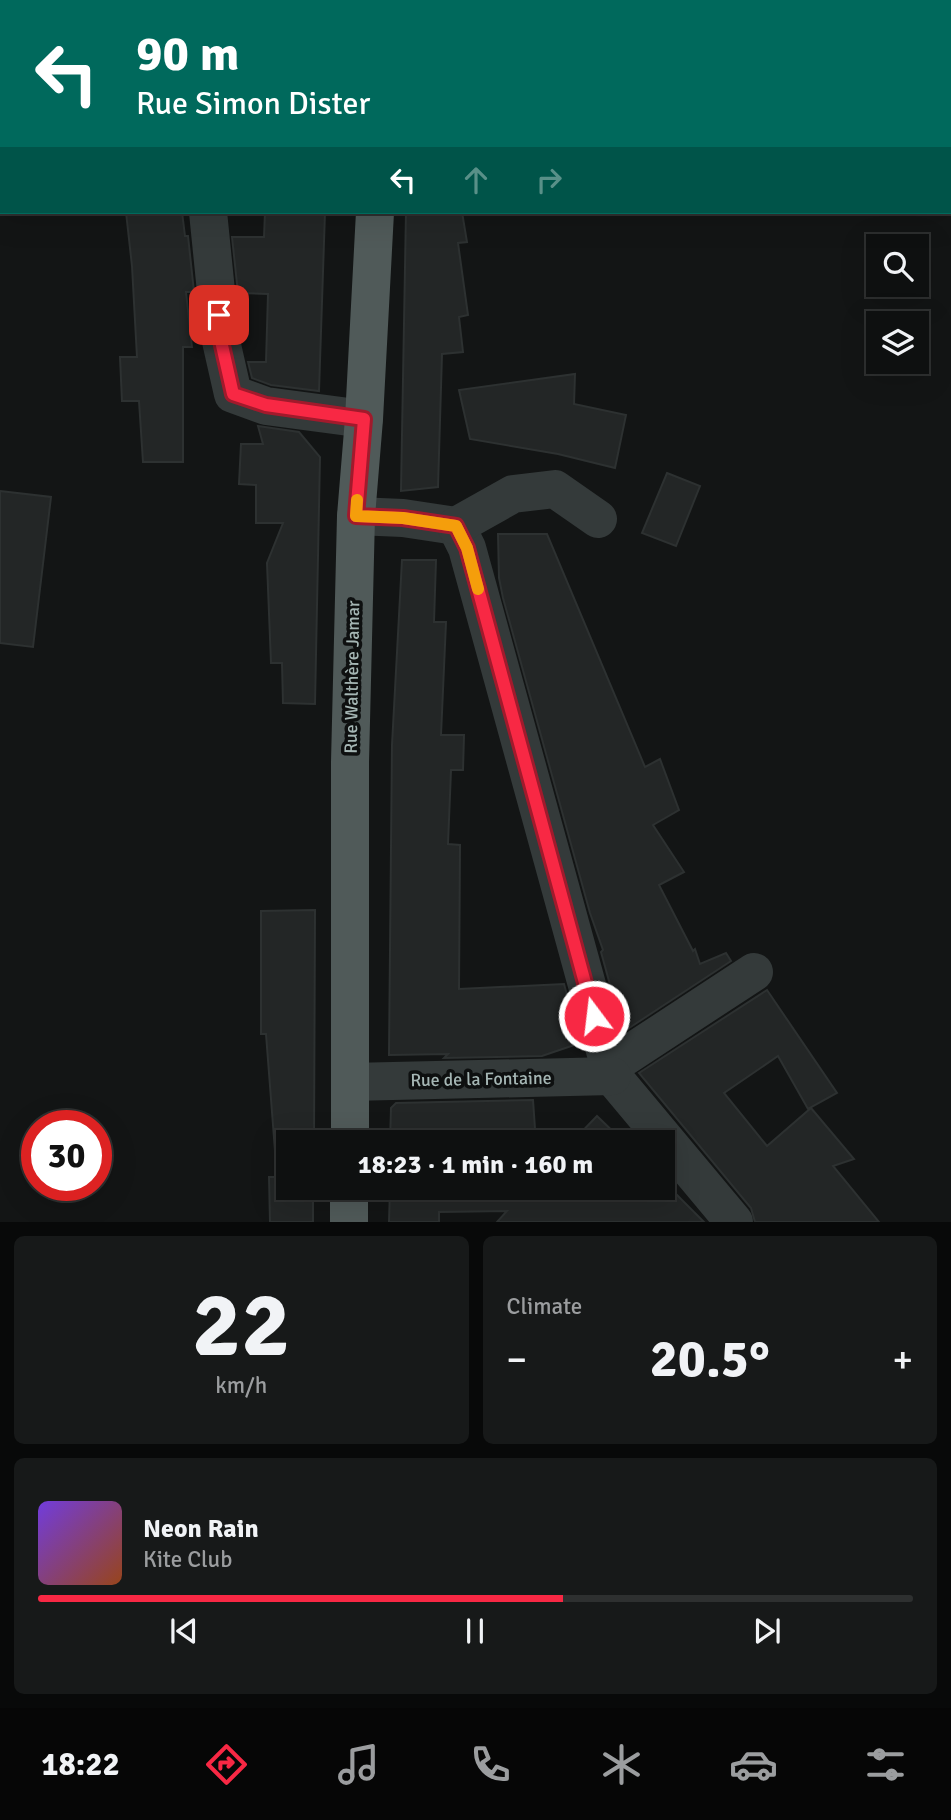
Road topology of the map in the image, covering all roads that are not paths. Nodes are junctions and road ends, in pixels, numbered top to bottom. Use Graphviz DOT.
graph roads {
  1 [pos="208,214"];
  2 [pos="374,214"];
  3 [pos="364,419"];
  4 [pos="356,516"];
  5 [pos="598,519"];
  6 [pos="456,526"];
  7 [pos="754,972"];
  8 [pos="611,1071"];
  9 [pos="350,1082"];
  10 [pos="350,1130"];
  11 [pos="349,1200"];
  12 [pos="349,1222"];
  13 [pos="734,1222"];
  1 -- 3 [label="street"];
  2 -- 3 [label="main road, Rue Walthère Jamar"];
  3 -- 4 [label="main road, Rue Walthère Jamar"];
  4 -- 6 [label="street"];
  4 -- 9 [label="main road, Rue Walthère Jamar"];
  5 -- 6 [label="street"];
  6 -- 8 [label="street"];
  7 -- 8 [label="street"];
  8 -- 9 [label="street, Rue de la Fontaine"];
  8 -- 13 [label="street"];
  9 -- 10 [label="main road, Rue Walthère Jamar"];
  11 -- 12 [label="main road"];
}
